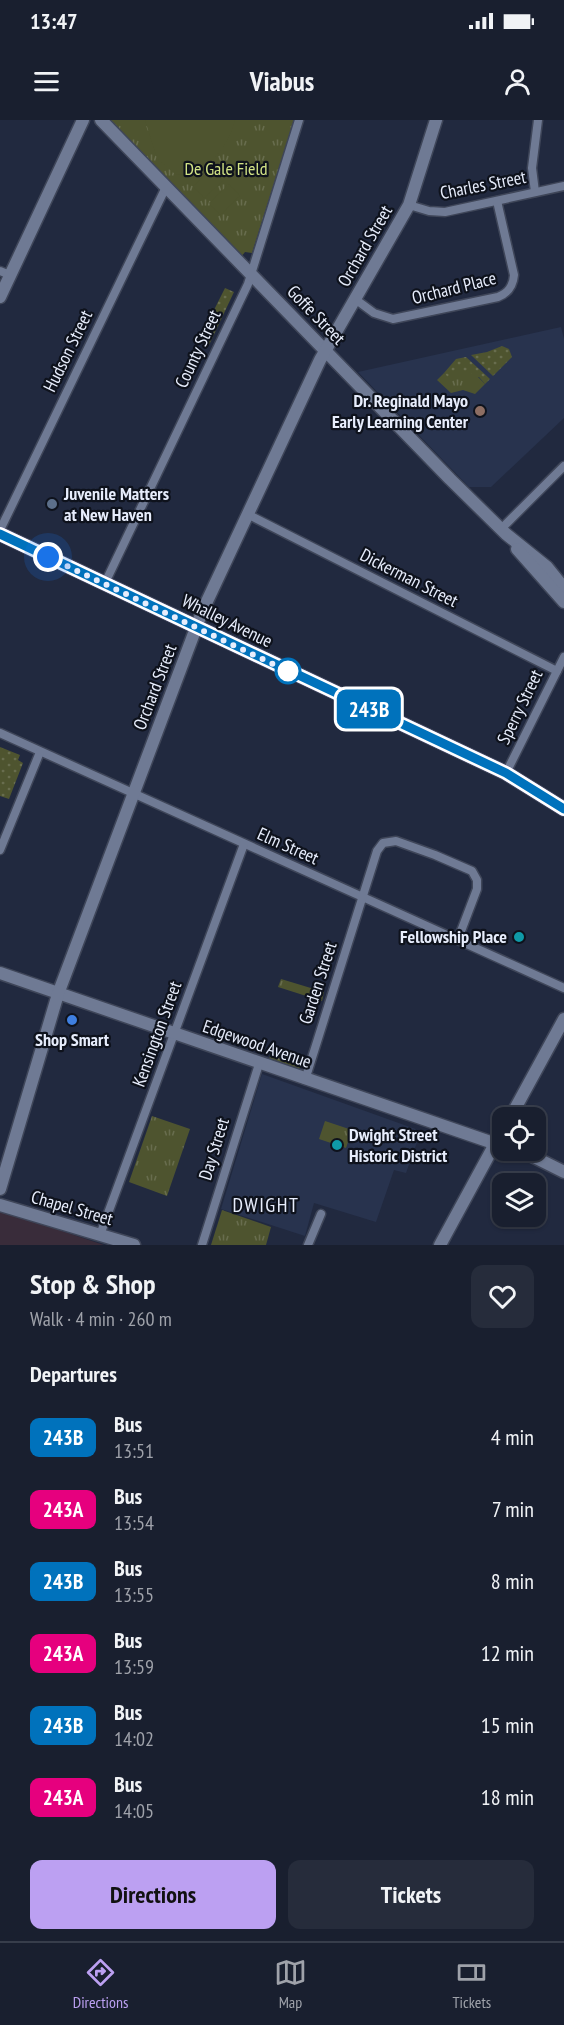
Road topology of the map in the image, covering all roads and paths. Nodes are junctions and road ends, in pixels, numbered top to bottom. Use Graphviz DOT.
graph roads {
  1 [pos="83,120"];
  2 [pos="101,120"];
  3 [pos="299,120"];
  4 [pos="436,120"];
  5 [pos="538,120"];
  6 [pos="564,186"];
  7 [pos="166,187"];
  8 [pos="535,192"];
  9 [pos="497,201"];
  10 [pos="409,205"];
  11 [pos="5,273"];
  12 [pos="251,274"];
  13 [pos="0,297"];
  14 [pos="355,299"];
  15 [pos="325,350"];
  16 [pos="564,466"];
  17 [pos="247,514"];
  18 [pos="0,532"];
  19 [pos="503,532"];
  20 [pos="547,567"];
  21 [pos="564,574"];
  22 [pos="105,583"];
  23 [pos="564,588"];
  24 [pos="564,602"];
  25 [pos="197,627"];
  26 [pos="564,657"];
  27 [pos="556,671"];
  28 [pos="0,733"];
  29 [pos="40,752"];
  30 [pos="506,773"];
  31 [pos="134,794"];
  32 [pos="564,809"];
  33 [pos="244,844"];
  34 [pos="0,850"];
  35 [pos="363,896"];
  36 [pos="458,939"];
  37 [pos="0,973"];
  38 [pos="564,988"];
  39 [pos="58,994"];
  40 [pos="564,1019"];
  41 [pos="175,1035"];
  42 [pos="259,1064"];
  43 [pos="305,1080"];
  44 [pos="516,1107"];
  45 [pos="492,1144"];
  46 [pos="492,1158"];
  47 [pos="542,1161"];
  48 [pos="564,1172"];
  49 [pos="0,1189"];
  50 [pos="0,1205"];
  51 [pos="321,1214"];
  52 [pos="100,1235"];
  53 [pos="134,1245"];
  54 [pos="202,1245"];
  55 [pos="308,1245"];
  56 [pos="440,1245"];
  1 -- 11 [label="main road"];
  2 -- 7 [label="main road, Goffe Street"];
  3 -- 12 [label="street, County Street"];
  4 -- 10 [label="main road, Orchard Street"];
  5 -- 8 [label="street"];
  6 -- 8 [label="street, Charles Street"];
  7 -- 12 [label="main road, Goffe Street"];
  7 -- 18 [label="street, Hudson Street"];
  8 -- 9 [label="street, Charles Street"];
  9 -- 10 [label="street, Charles Street"];
  9 -- 14 [label="street, Orchard Place"];
  10 -- 14 [label="main road, Orchard Street"];
  11 -- 13 [label="main road"];
  12 -- 15 [label="main road, Goffe Street"];
  12 -- 22 [label="street, County Street"];
  14 -- 15 [label="main road, Orchard Street"];
  15 -- 17 [label="main road, Orchard Street"];
  15 -- 19 [label="main road, Goffe Street"];
  16 -- 19 [label="street"];
  17 -- 25 [label="main road, Orchard Street"];
  17 -- 27 [label="street, Dickerman Street"];
  18 -- 22 [label="main road, Whalley Avenue"];
  19 -- 20 [label="main road, Goffe Street"];
  19 -- 24 [label="main road, Goffe Street"];
  20 -- 21 [label="street"];
  20 -- 23 [label="main road, Goffe Street"];
  22 -- 25 [label="main road, Whalley Avenue"];
  25 -- 30 [label="main road, Whalley Avenue"];
  25 -- 31 [label="main road, Orchard Street"];
  26 -- 27 [label="street, Sperry Street"];
  27 -- 30 [label="street, Sperry Street"];
  28 -- 29 [label="street, Elm Street"];
  29 -- 31 [label="street, Elm Street"];
  29 -- 34 [label="street"];
  30 -- 32 [label="main road, Whalley Avenue"];
  31 -- 33 [label="street, Elm Street"];
  31 -- 39 [label="main road, Orchard Street"];
  33 -- 35 [label="street, Elm Street"];
  33 -- 41 [label="street, Kensington Street"];
  35 -- 36 [label="street, Elm Street"];
  35 -- 36 [label="street, Garden Street"];
  35 -- 43 [label="street, Garden Street"];
  36 -- 38 [label="street, Elm Street"];
  37 -- 39 [label="main road, Edgewood Avenue"];
  39 -- 41 [label="main road, Edgewood Avenue"];
  39 -- 49 [label="main road, Orchard Street"];
  40 -- 44 [label="main road"];
  41 -- 42 [label="main road, Edgewood Avenue"];
  41 -- 52 [label="street, Kensington Street"];
  42 -- 43 [label="main road, Edgewood Avenue"];
  42 -- 54 [label="street, Day Street"];
  43 -- 45 [label="main road, Edgewood Avenue"];
  46 -- 56 [label="main road"];
  47 -- 48 [label="main road"];
  50 -- 52 [label="main road, Chapel Street"];
  51 -- 55 [label="street"];
  52 -- 53 [label="main road, Chapel Street"];
}
